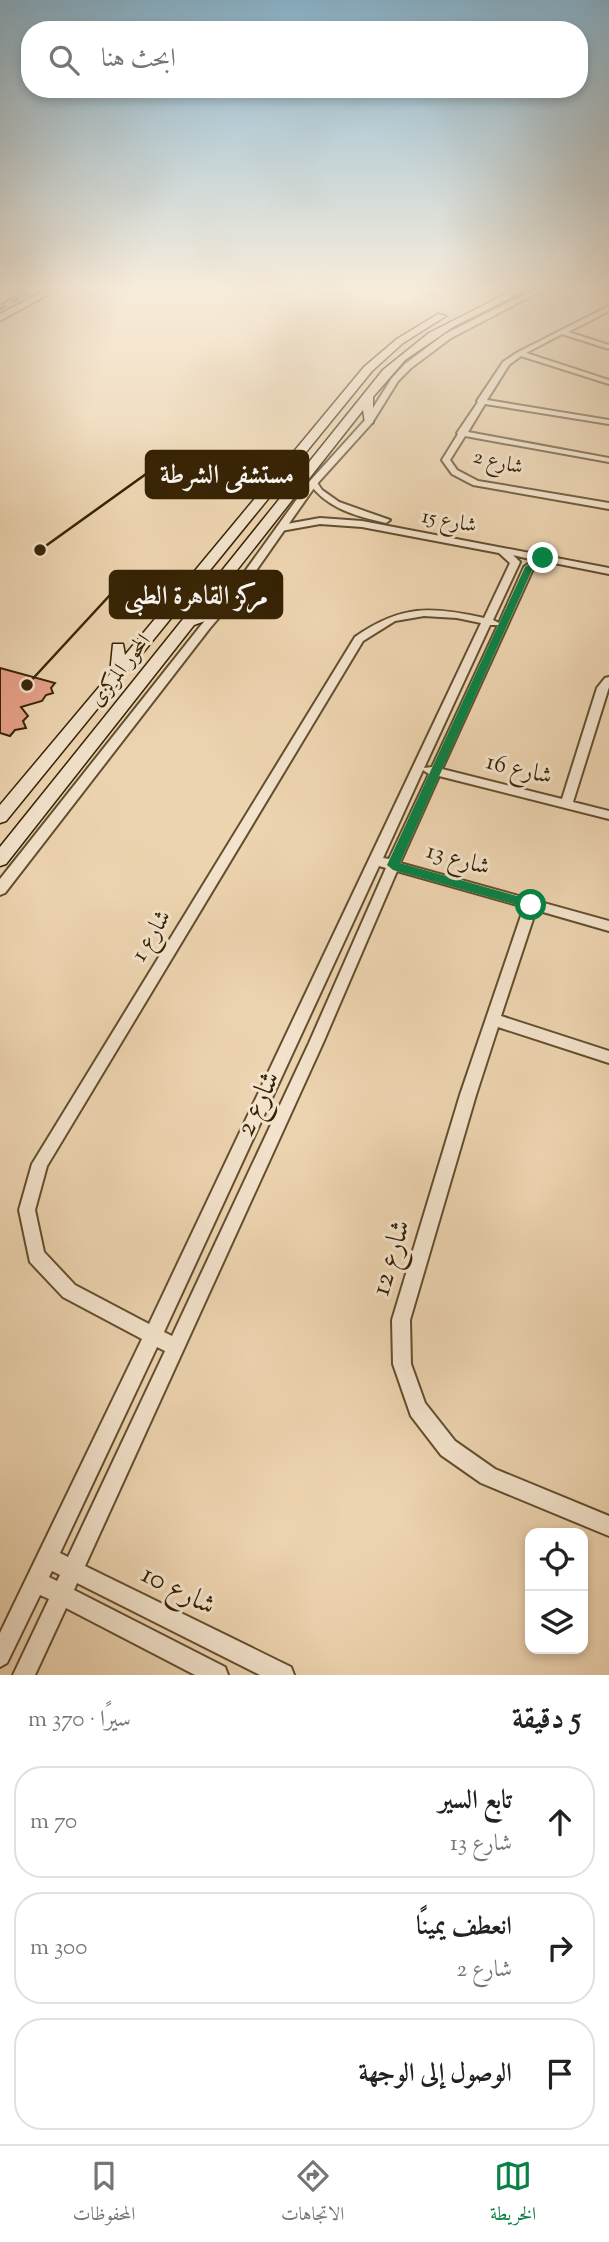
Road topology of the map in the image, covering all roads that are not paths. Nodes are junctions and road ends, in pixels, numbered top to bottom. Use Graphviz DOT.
graph roads {
  1 [pos="371,368"];
  2 [pos="391,368"];
  3 [pos="408,368"];
  4 [pos="503,368"];
  5 [pos="567,368"];
  6 [pos="363,376"];
  7 [pos="609,382"];
  8 [pos="341,383"];
  9 [pos="368,395"];
  10 [pos="481,401"];
  11 [pos="369,421"];
  12 [pos="609,422"];
  13 [pos="461,433"];
  14 [pos="609,460"];
  15 [pos="313,483"];
  16 [pos="341,506"];
  17 [pos="609,506"];
  18 [pos="332,521"];
  19 [pos="281,528"];
  20 [pos="502,551"];
  21 [pos="543,558"];
  22 [pos="580,563"];
  23 [pos="609,565"];
  24 [pos="609,571"];
  25 [pos="220,611"];
  26 [pos="145,615"];
  27 [pos="164,618"];
  28 [pos="486,621"];
  29 [pos="186,623"];
  30 [pos="504,625"];
  31 [pos="118,647"];
  32 [pos="117,675"];
  33 [pos="609,680"];
  34 [pos="418,767"];
  35 [pos="436,771"];
  36 [pos="566,804"];
  37 [pos="609,815"];
  38 [pos="0,817"];
  39 [pos="0,859"];
  40 [pos="375,860"];
  41 [pos="393,865"];
  42 [pos="0,889"];
  43 [pos="531,905"];
  44 [pos="609,926"];
  45 [pos="493,1019"];
  46 [pos="609,1057"];
  47 [pos="153,1335"];
  48 [pos="175,1347"];
  49 [pos="609,1527"];
  50 [pos="48,1558"];
  51 [pos="73,1570"];
  52 [pos="37,1582"];
  53 [pos="61,1595"];
  54 [pos="0,1656"];
  55 [pos="24,1675"];
  56 [pos="217,1675"];
  57 [pos="283,1675"];
  1 -- 6 [label="main road, المحور المركزى"];
  2 -- 9 [label="main road, المحور المركزى"];
  3 -- 11 [label="street"];
  4 -- 10 [label="street, شارع 2"];
  5 -- 7 [label="street"];
  6 -- 8 [label="main road"];
  6 -- 27 [label="main road, المحور المركزى"];
  9 -- 11 [label="main road"];
  9 -- 29 [label="main road, المحور المركزى"];
  10 -- 12 [label="street"];
  10 -- 13 [label="street, شارع 2"];
  11 -- 15 [label="street"];
  13 -- 14 [label="street"];
  13 -- 17 [label="street, شارع 2"];
  15 -- 16 [label="street, شارع 15"];
  15 -- 19 [label="street"];
  16 -- 18 [label="street"];
  16 -- 22 [label="street, شارع 15"];
  18 -- 19 [label="street, شارع 15"];
  18 -- 20 [label="street, شارع 15"];
  19 -- 25 [label="street"];
  20 -- 21 [label="street, شارع 15"];
  20 -- 28 [label="street, شارع 2"];
  21 -- 22 [label="street, شارع 15"];
  21 -- 30 [label="street, شارع 2"];
  22 -- 23 [label="street, شارع 15"];
  22 -- 24 [label="street, شارع 15"];
  25 -- 29 [label="main road"];
  25 -- 42 [label="street"];
  26 -- 27 [label="main road"];
  27 -- 32 [label="main road, المحور المركزى"];
  28 -- 30 [label="street, شارع 1"];
  28 -- 34 [label="street, شارع 2"];
  28 -- 47 [label="street, شارع 1"];
  29 -- 39 [label="main road, المحور المركزى"];
  30 -- 35 [label="street, شارع 2"];
  31 -- 32 [label="main road"];
  32 -- 38 [label="main road, المحور المركزى"];
  33 -- 36 [label="street"];
  34 -- 35 [label="street, شارع 16"];
  34 -- 40 [label="street, شارع 2"];
  35 -- 36 [label="street, شارع 16"];
  35 -- 41 [label="street, شارع 2"];
  36 -- 37 [label="street, شارع 16"];
  40 -- 41 [label="street, شارع 13"];
  40 -- 47 [label="street, شارع 2"];
  41 -- 43 [label="street, شارع 13"];
  41 -- 48 [label="street, شارع 2"];
  43 -- 44 [label="street, شارع 13"];
  43 -- 45 [label="street, شارع 12"];
  45 -- 46 [label="street"];
  45 -- 49 [label="street, شارع 12"];
  47 -- 48 [label="street, شارع 1"];
  47 -- 50 [label="street, شارع 2"];
  48 -- 51 [label="street, شارع 2"];
  50 -- 51 [label="street, شارع 10"];
  50 -- 52 [label="street, شارع 2"];
  51 -- 53 [label="street, شارع 2"];
  51 -- 57 [label="street, شارع 10"];
  52 -- 53 [label="street"];
  52 -- 54 [label="street, شارع 2"];
  53 -- 55 [label="street, شارع 2"];
  53 -- 56 [label="street"];
}
